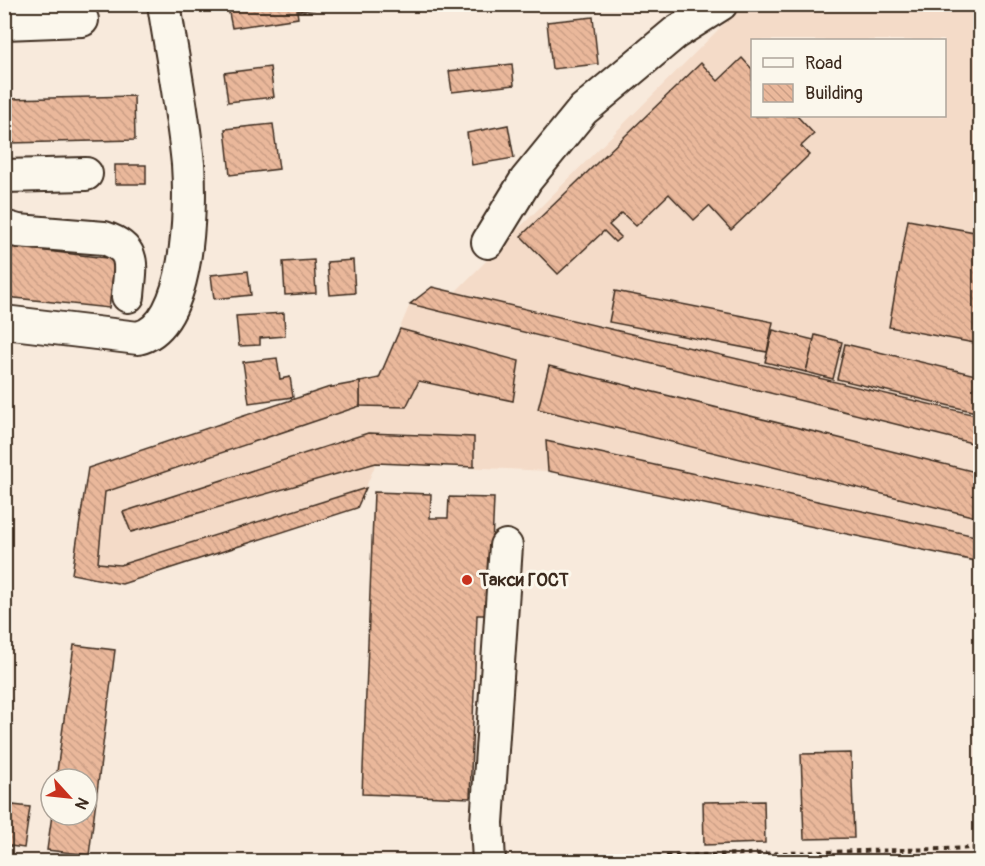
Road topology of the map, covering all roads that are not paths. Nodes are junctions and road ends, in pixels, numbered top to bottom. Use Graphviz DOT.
graph roads {
  1 [pos="164,4"];
  2 [pos="721,4"];
  3 [pos="82,20"];
  4 [pos="4,23"];
  5 [pos="86,174"];
  6 [pos="4,176"];
  7 [pos="4,227"];
  8 [pos="488,242"];
  9 [pos="128,296"];
  10 [pos="4,322"];
  11 [pos="506,546"];
  12 [pos="489,861"];
  1 -- 10 [label="street"];
  2 -- 8 [label="street"];
  3 -- 4 [label="street"];
  5 -- 6 [label="street"];
  7 -- 9 [label="street"];
  11 -- 12 [label="street"];
}
